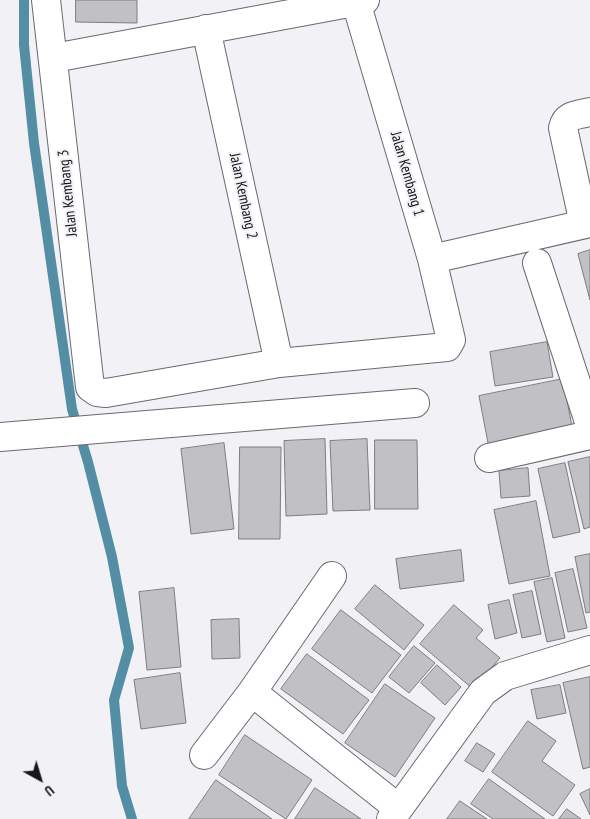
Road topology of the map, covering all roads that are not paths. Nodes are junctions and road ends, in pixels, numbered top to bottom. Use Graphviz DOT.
graph roads {
  1 [pos="46,0"];
  2 [pos="360,1"];
  3 [pos="206,29"];
  4 [pos="54,58"];
  5 [pos="590,112"];
  6 [pos="587,224"];
  7 [pos="432,259"];
  8 [pos="537,263"];
  9 [pos="279,363"];
  10 [pos="415,403"];
  11 [pos="590,425"];
  12 [pos="590,436"];
  13 [pos="0,437"];
  14 [pos="489,458"];
  15 [pos="332,576"];
  16 [pos="590,650"];
  17 [pos="252,692"];
  18 [pos="204,755"];
  19 [pos="395,814"];
  1 -- 4 [label="street, Jalan Kembang 3"];
  2 -- 3 [label="street"];
  2 -- 7 [label="street, Jalan Kembang 1"];
  3 -- 4 [label="street"];
  3 -- 9 [label="street, Jalan Kembang 2"];
  4 -- 9 [label="street, Jalan Kembang 3"];
  5 -- 6 [label="street"];
  6 -- 7 [label="street"];
  7 -- 9 [label="street, Jalan Kembang 1"];
  8 -- 11 [label="street"];
  10 -- 13 [label="street"];
  12 -- 14 [label="street"];
  15 -- 17 [label="street"];
  16 -- 19 [label="street"];
  17 -- 18 [label="street"];
  17 -- 19 [label="street"];
}
